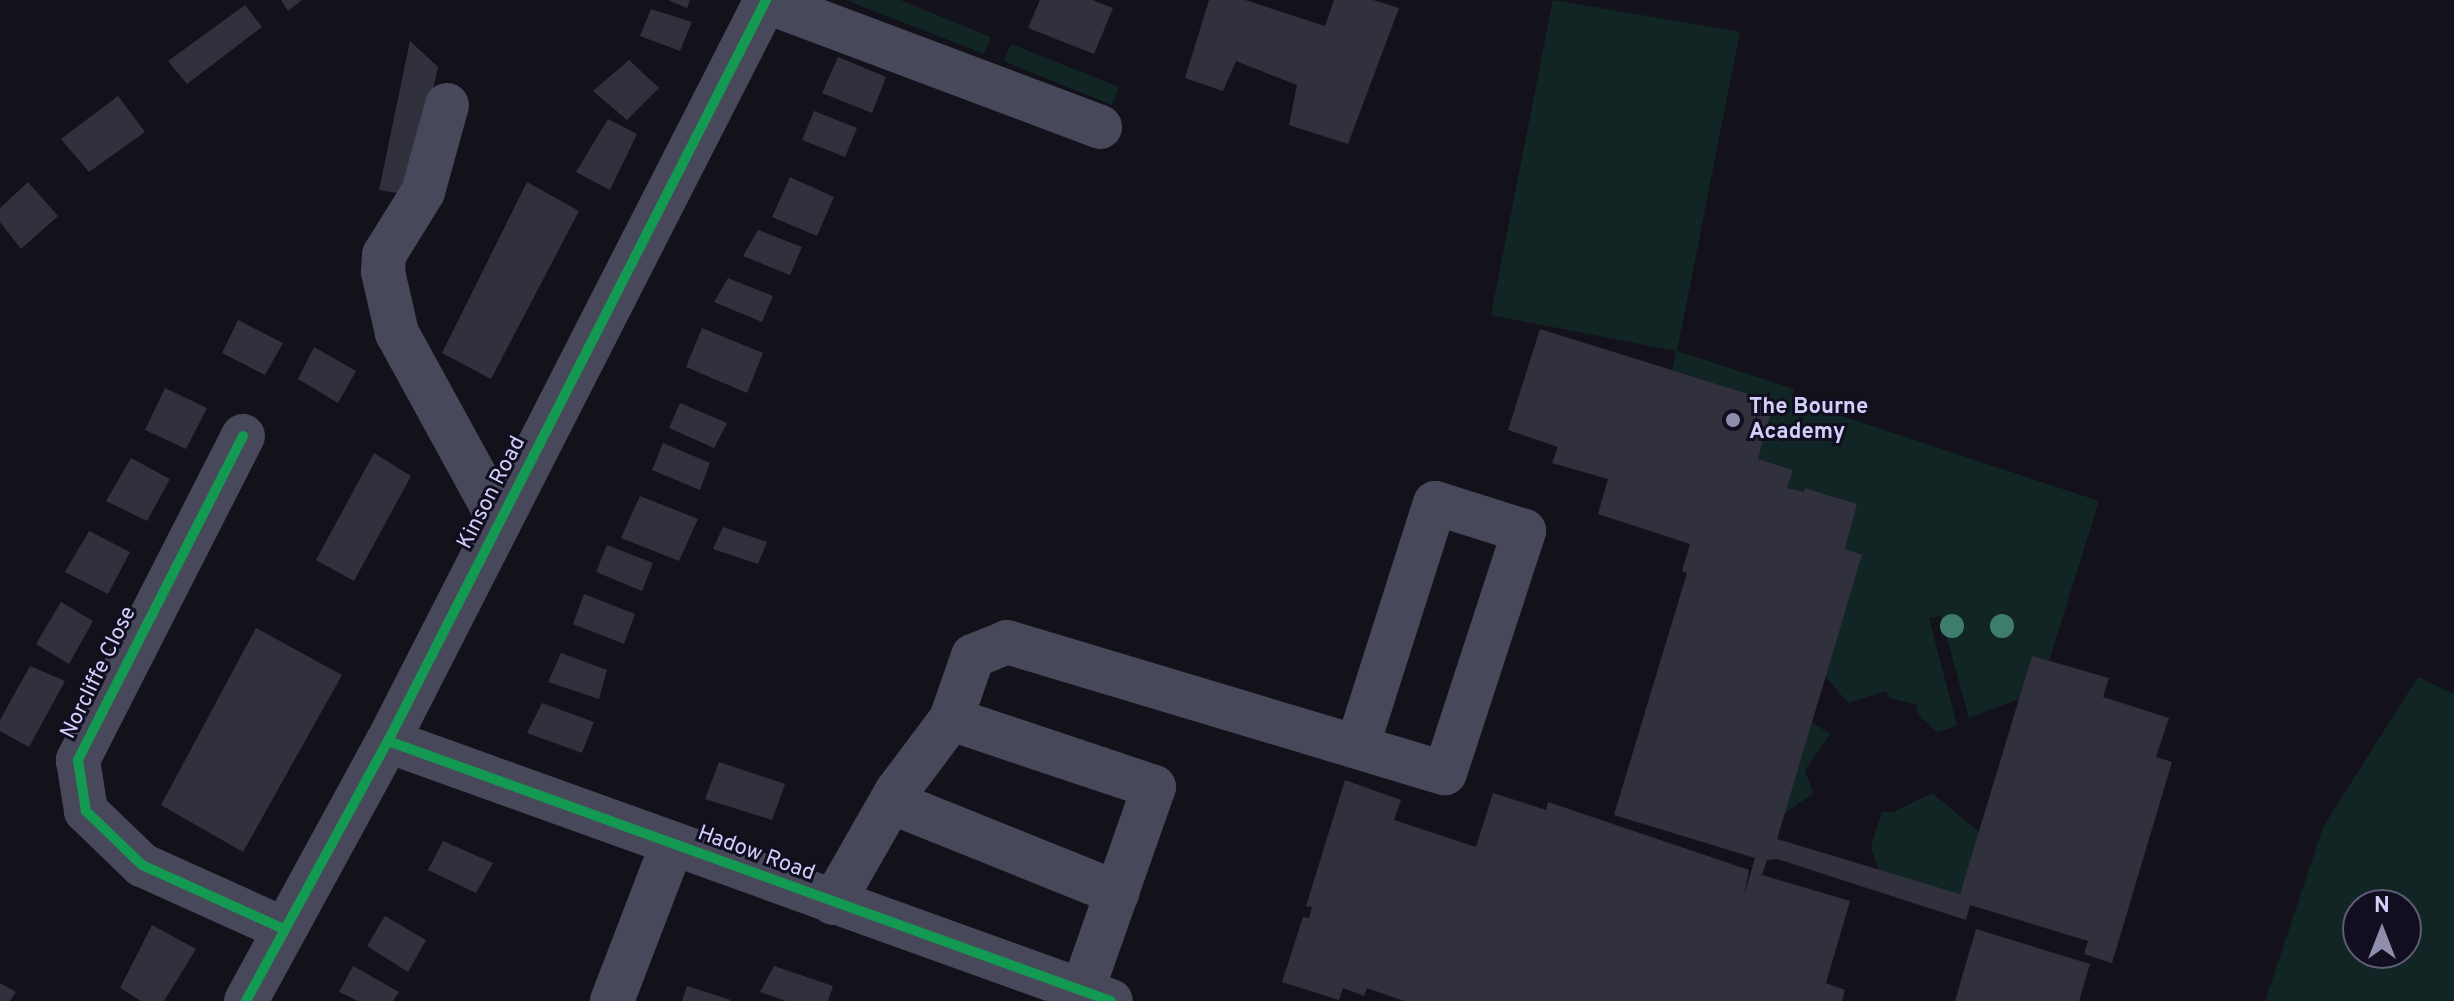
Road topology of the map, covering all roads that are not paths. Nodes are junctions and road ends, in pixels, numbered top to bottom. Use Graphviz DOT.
graph roads {
  1 [pos="766,0"];
  2 [pos="447,105"];
  3 [pos="1100,127"];
  4 [pos="243,436"];
  5 [pos="500,521"];
  6 [pos="951,719"];
  7 [pos="388,741"];
  8 [pos="1358,745"];
  9 [pos="891,802"];
  10 [pos="672,845"];
  11 [pos="1117,893"];
  12 [pos="833,903"];
  13 [pos="284,929"];
  14 [pos="1096,996"];
  15 [pos="246,1001"];
  16 [pos="612,1001"];
  1 -- 3 [label="street"];
  1 -- 5 [label="street, Kinson Road"];
  2 -- 5 [label="street"];
  4 -- 13 [label="street, Norcliffe Close"];
  5 -- 7 [label="street, Kinson Road"];
  6 -- 8 [label="street"];
  6 -- 9 [label="street"];
  6 -- 11 [label="street"];
  7 -- 10 [label="street, Hadow Road"];
  7 -- 13 [label="street, Kinson Road"];
  8 -- 8 [label="street"];
  9 -- 11 [label="street"];
  9 -- 12 [label="street"];
  10 -- 12 [label="street, Hadow Road"];
  10 -- 16 [label="street"];
  11 -- 14 [label="street"];
  12 -- 14 [label="street, Hadow Road"];
  13 -- 15 [label="street, Kinson Road"];
}
